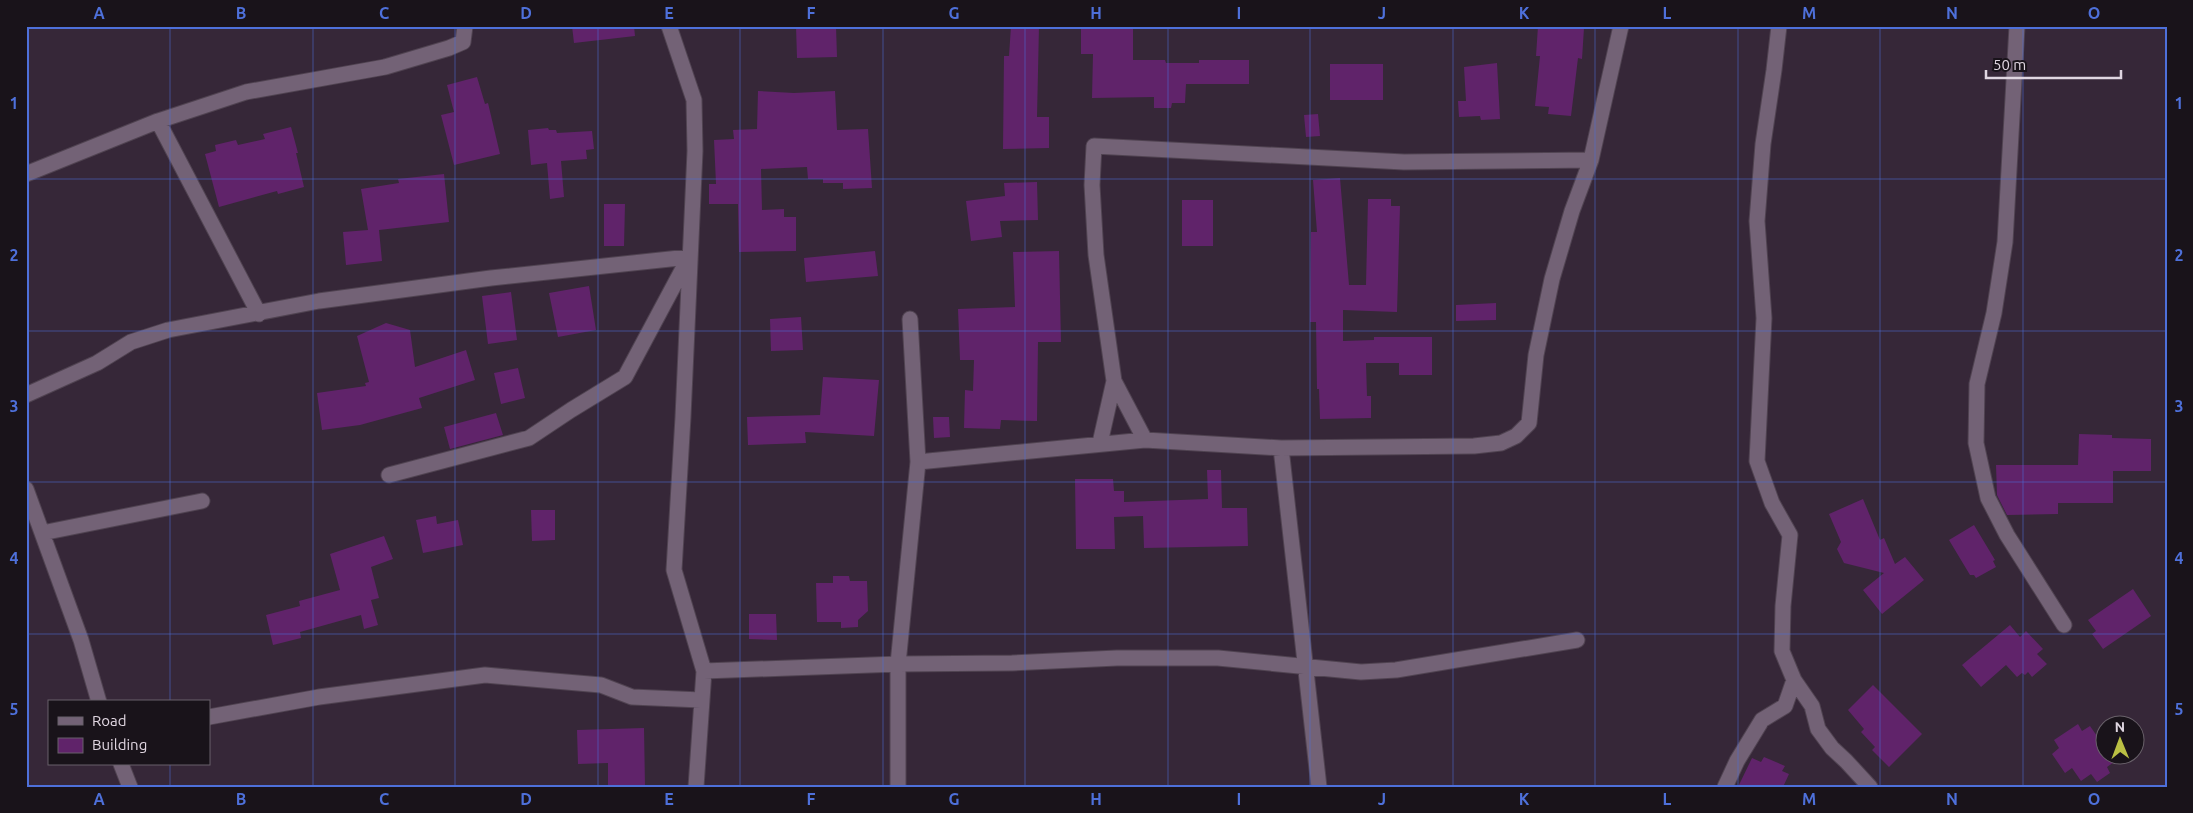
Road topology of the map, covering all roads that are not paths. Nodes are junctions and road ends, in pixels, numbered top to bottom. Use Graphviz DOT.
graph roads {
  1 [pos="465,26"];
  2 [pos="669,26"];
  3 [pos="1621,26"];
  4 [pos="1779,26"];
  5 [pos="2017,26"];
  6 [pos="158,121"];
  7 [pos="1591,160"];
  8 [pos="26,174"];
  9 [pos="689,257"];
  10 [pos="259,314"];
  11 [pos="910,319"];
  12 [pos="1114,381"];
  13 [pos="26,395"];
  14 [pos="1145,440"];
  15 [pos="1100,443"];
  16 [pos="1281,448"];
  17 [pos="918,462"];
  18 [pos="389,475"];
  19 [pos="26,489"];
  20 [pos="202,501"];
  21 [pos="42,533"];
  22 [pos="2064,625"];
  23 [pos="1577,640"];
  24 [pos="898,664"];
  25 [pos="1305,667"];
  26 [pos="704,671"];
  27 [pos="1794,680"];
  28 [pos="99,700"];
  29 [pos="701,700"];
  30 [pos="210,717"];
  31 [pos="122,766"];
  32 [pos="130,787"];
  33 [pos="696,787"];
  34 [pos="898,787"];
  35 [pos="1319,787"];
  36 [pos="1725,787"];
  37 [pos="1870,787"];
  1 -- 6 [label="street"];
  2 -- 9 [label="street"];
  3 -- 7 [label="street"];
  4 -- 27 [label="street"];
  5 -- 22 [label="street"];
  6 -- 8 [label="street"];
  6 -- 10 [label="street"];
  7 -- 12 [label="street"];
  7 -- 16 [label="street"];
  9 -- 10 [label="street"];
  9 -- 18 [label="street"];
  9 -- 26 [label="street"];
  10 -- 13 [label="street"];
  11 -- 17 [label="street"];
  12 -- 14 [label="street"];
  12 -- 15 [label="street"];
  14 -- 15 [label="street"];
  14 -- 16 [label="street"];
  15 -- 17 [label="street"];
  16 -- 25 [label="street"];
  17 -- 24 [label="street"];
  19 -- 21 [label="street"];
  20 -- 21 [label="street"];
  21 -- 28 [label="street"];
  23 -- 25 [label="street"];
  24 -- 25 [label="street"];
  24 -- 26 [label="street"];
  24 -- 34 [label="street"];
  25 -- 35 [label="street"];
  26 -- 29 [label="street"];
  27 -- 36 [label="street"];
  27 -- 37 [label="street"];
  29 -- 30 [label="street"];
  29 -- 33 [label="street"];
  31 -- 32 [label="street"];
}
